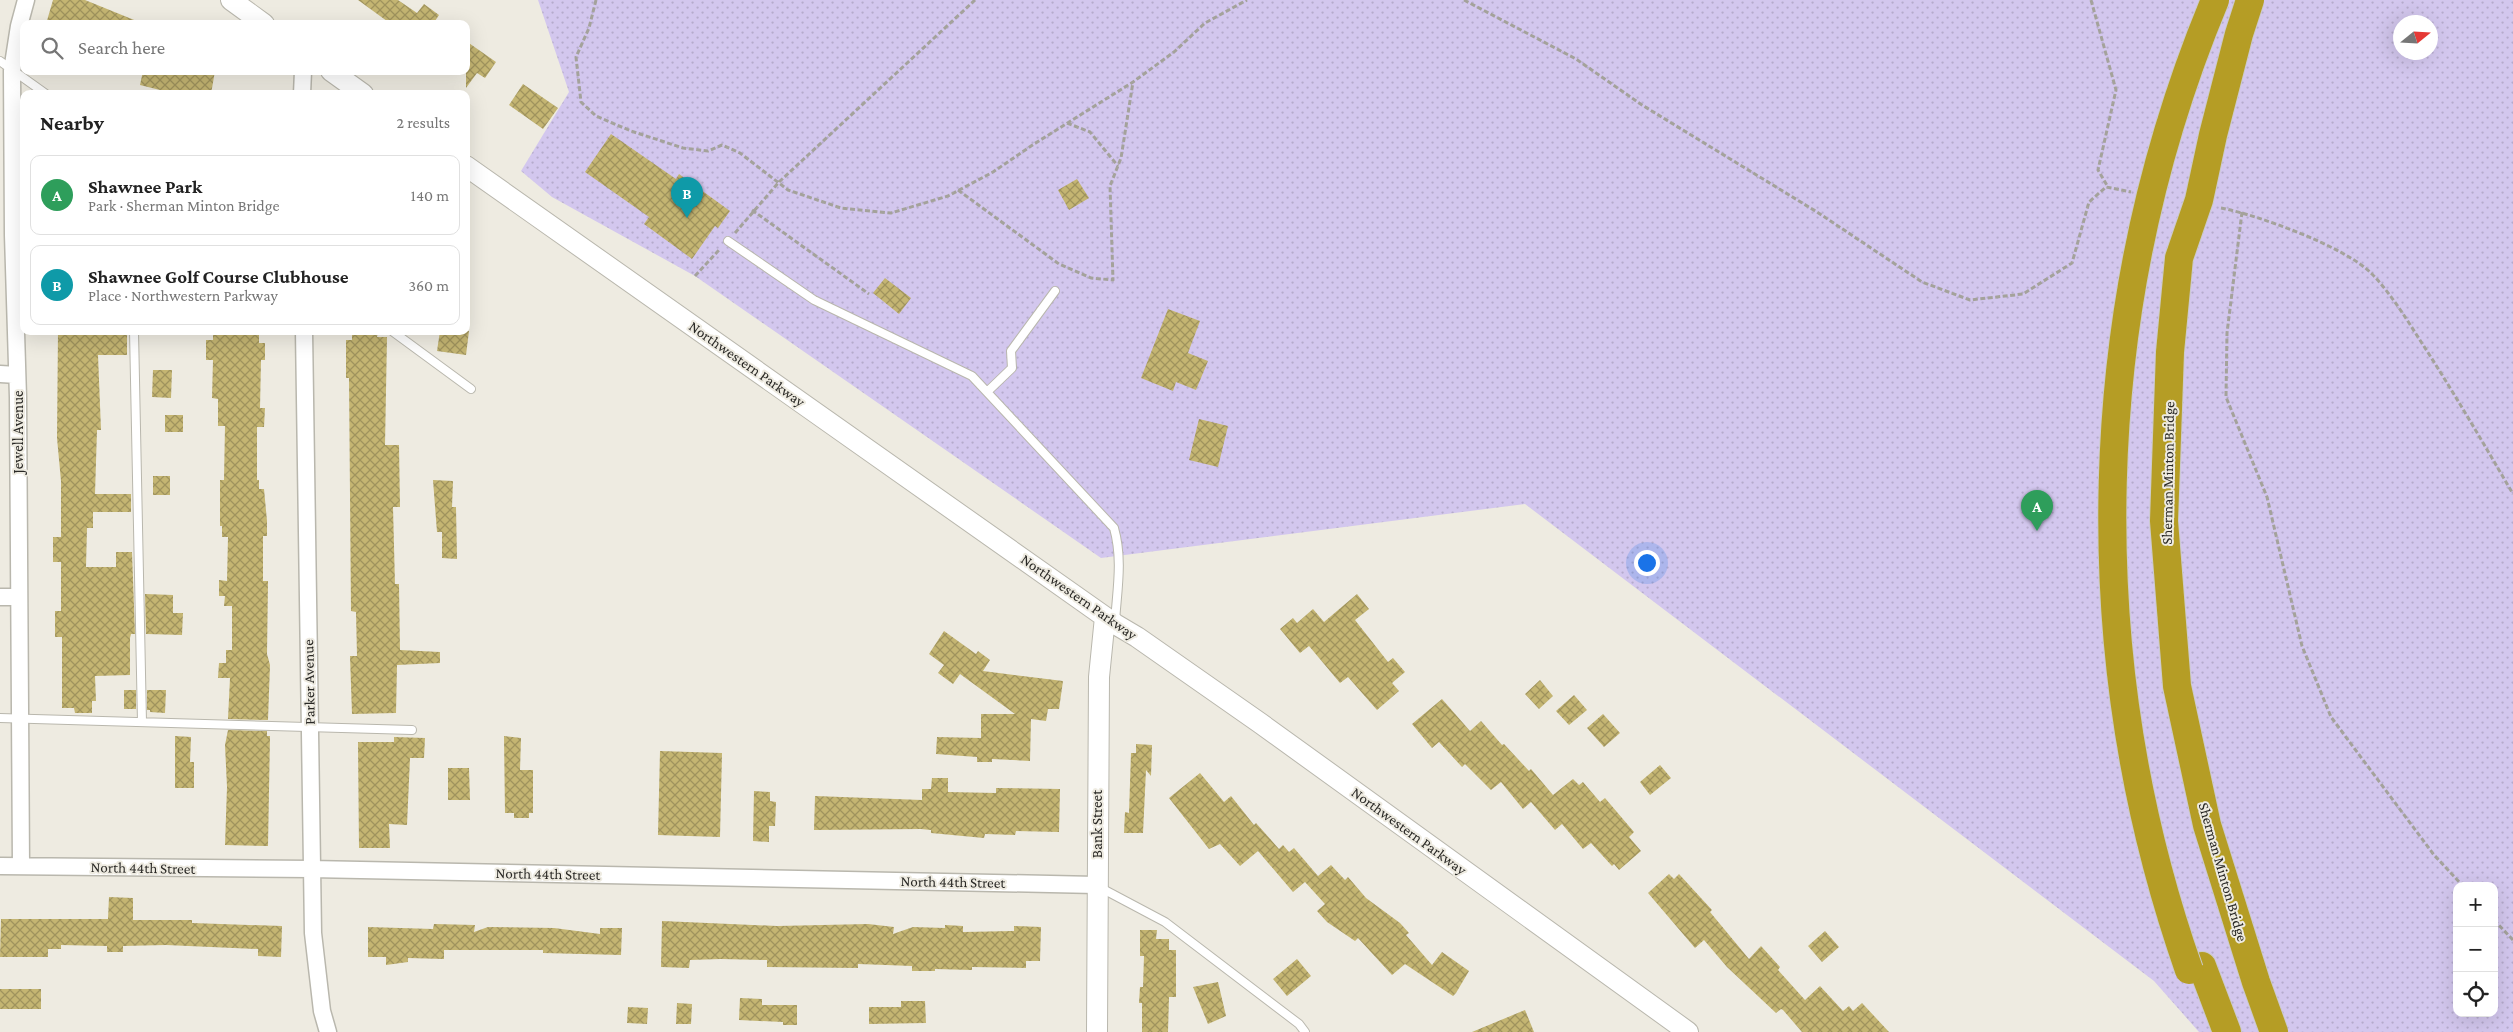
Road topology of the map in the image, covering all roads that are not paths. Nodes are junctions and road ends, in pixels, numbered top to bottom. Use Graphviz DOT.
graph roads {
  1 [pos="26,0"];
  2 [pos="231,0"];
  3 [pos="2215,0"];
  4 [pos="2227,0"];
  5 [pos="2250,0"];
  6 [pos="258,20"];
  7 [pos="6,66"];
  8 [pos="303,75"];
  9 [pos="337,75"];
  10 [pos="40,90"];
  11 [pos="302,90"];
  12 [pos="357,90"];
  13 [pos="470,169"];
  14 [pos="6,173"];
  15 [pos="728,241"];
  16 [pos="1055,291"];
  17 [pos="134,335"];
  18 [pos="304,335"];
  19 [pos="397,335"];
  20 [pos="0,374"];
  21 [pos="17,375"];
  22 [pos="471,389"];
  23 [pos="987,392"];
  24 [pos="0,596"];
  25 [pos="18,596"];
  26 [pos="1110,621"];
  27 [pos="0,718"];
  28 [pos="20,718"];
  29 [pos="142,722"];
  30 [pos="309,726"];
  31 [pos="412,730"];
  32 [pos="0,866"];
  33 [pos="21,866"];
  34 [pos="311,869"];
  35 [pos="1096,886"];
  36 [pos="2196,968"];
  37 [pos="328,1032"];
  38 [pos="1097,1032"];
  39 [pos="1305,1032"];
  40 [pos="1688,1032"];
  41 [pos="2212,1032"];
  42 [pos="2227,1032"];
  43 [pos="2274,1032"];
  1 -- 7 [label="street, Jewell Avenue"];
  2 -- 6 [label="street"];
  3 -- 36 [label="highway, bridge"];
  4 -- 36 [label="highway"];
  5 -- 43 [label="highway, Sherman Minton Bridge, bridge"];
  7 -- 10 [label="lane"];
  7 -- 14 [label="street, Jewell Avenue"];
  8 -- 11 [label="street"];
  9 -- 12 [label="street"];
  13 -- 26 [label="street, Northwestern Parkway"];
  14 -- 21 [label="street, Jewell Avenue"];
  15 -- 23 [label="lane"];
  16 -- 23 [label="lane"];
  17 -- 29 [label="lane"];
  18 -- 30 [label="street, Parker Avenue"];
  19 -- 22 [label="lane"];
  20 -- 21 [label="street"];
  21 -- 25 [label="street, Jewell Avenue"];
  23 -- 26 [label="lane"];
  24 -- 25 [label="street"];
  25 -- 28 [label="street, Jewell Avenue"];
  26 -- 35 [label="street, Bank Street"];
  26 -- 40 [label="street, Northwestern Parkway"];
  27 -- 28 [label="lane"];
  28 -- 29 [label="lane"];
  28 -- 33 [label="street, Jewell Avenue"];
  29 -- 30 [label="lane"];
  30 -- 31 [label="lane"];
  30 -- 34 [label="street, Parker Avenue"];
  32 -- 33 [label="street, North 44th Street"];
  33 -- 34 [label="street, North 44th Street"];
  34 -- 35 [label="street, North 44th Street"];
  34 -- 37 [label="street, Parker Avenue"];
  35 -- 38 [label="street, Bank Street"];
  35 -- 39 [label="lane"];
  36 -- 41 [label="highway"];
  36 -- 42 [label="highway"];
}
